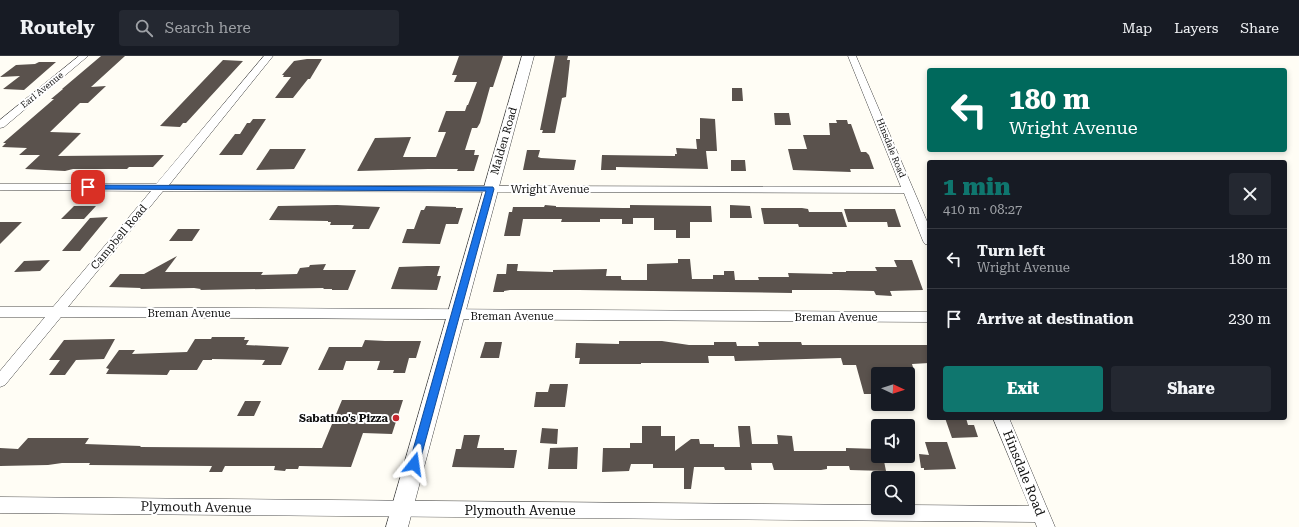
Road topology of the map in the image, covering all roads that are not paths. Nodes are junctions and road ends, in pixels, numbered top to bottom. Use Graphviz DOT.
graph roads {
  1 [pos="84,56"];
  2 [pos="269,56"];
  3 [pos="528,56"];
  4 [pos="852,56"];
  5 [pos="0,125"];
  6 [pos="0,187"];
  7 [pos="160,187"];
  8 [pos="490,189"];
  9 [pos="908,190"];
  10 [pos="927,236"];
  11 [pos="0,312"];
  12 [pos="57,312"];
  13 [pos="455,315"];
  14 [pos="927,317"];
  15 [pos="0,381"];
  16 [pos="1003,420"];
  17 [pos="0,505"];
  18 [pos="402,509"];
  19 [pos="1043,520"];
  20 [pos="397,527"];
  1 -- 5 [label="street, Earl Avenue"];
  2 -- 7 [label="street, Campbell Road"];
  3 -- 8 [label="street, Malden Road"];
  4 -- 9 [label="street, Hinsdale Road"];
  6 -- 7 [label="street, Wright Avenue"];
  7 -- 8 [label="street, Wright Avenue"];
  7 -- 12 [label="street, Campbell Road"];
  8 -- 9 [label="street, Wright Avenue"];
  8 -- 13 [label="street, Malden Road"];
  9 -- 10 [label="street, Hinsdale Road"];
  11 -- 12 [label="street, Breman Avenue"];
  12 -- 13 [label="street, Breman Avenue"];
  12 -- 15 [label="street, Campbell Road"];
  13 -- 14 [label="street, Breman Avenue"];
  13 -- 18 [label="street, Malden Road"];
  16 -- 19 [label="street, Hinsdale Road"];
  17 -- 18 [label="street, Plymouth Avenue"];
  18 -- 19 [label="street, Plymouth Avenue"];
  18 -- 20 [label="street, Malden Road"];
}
